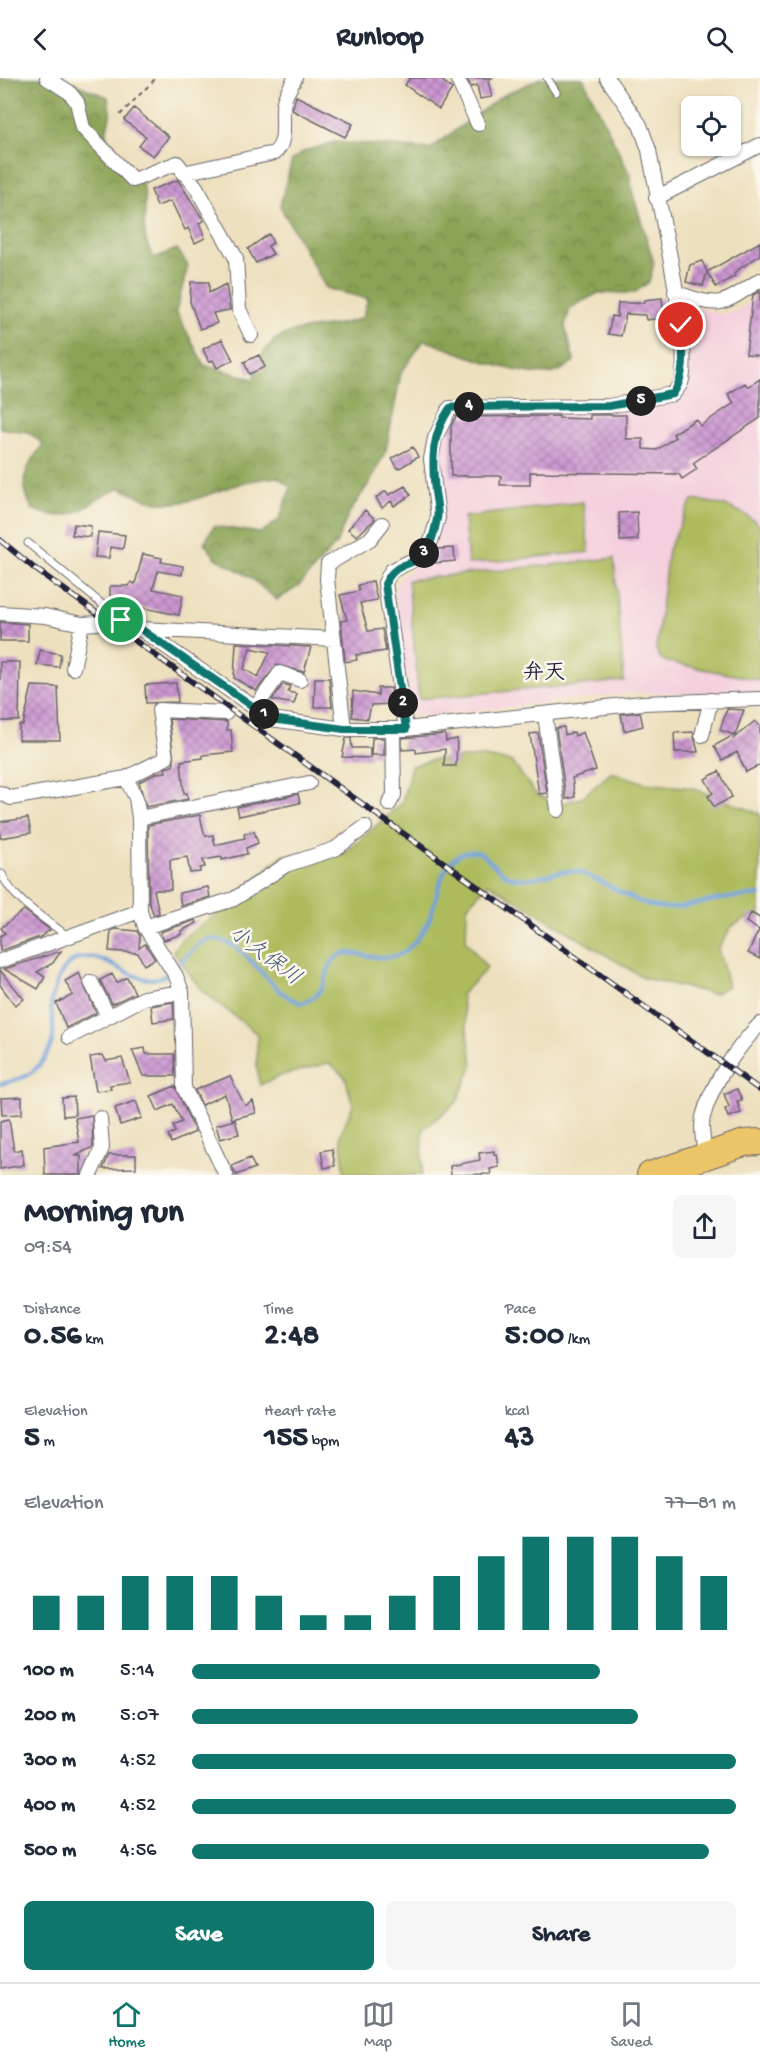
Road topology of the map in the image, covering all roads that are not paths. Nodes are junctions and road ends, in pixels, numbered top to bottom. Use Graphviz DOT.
graph roads {
  1 [pos="47,78"];
  2 [pos="295,78"];
  3 [pos="457,78"];
  4 [pos="547,78"];
  5 [pos="607,78"];
  6 [pos="556,92"];
  7 [pos="477,123"];
  8 [pos="760,145"];
  9 [pos="183,173"];
  10 [pos="656,198"];
  11 [pos="760,280"];
  12 [pos="675,292"];
  13 [pos="251,335"];
  14 [pos="382,524"];
  15 [pos="28,543"];
  16 [pos="0,613"];
  17 [pos="121,620"];
  18 [pos="82,624"];
  19 [pos="140,629"];
  20 [pos="334,639"];
  21 [pos="73,668"];
  22 [pos="300,680"];
  23 [pos="760,699"];
  24 [pos="711,700"];
  25 [pos="256,707"];
  26 [pos="226,713"];
  27 [pos="545,715"];
  28 [pos="344,729"];
  29 [pos="400,729"];
  30 [pos="702,735"];
  31 [pos="126,778"];
  32 [pos="309,783"];
  33 [pos="0,793"];
  34 [pos="389,804"];
  35 [pos="558,810"];
  36 [pos="139,818"];
  37 [pos="365,827"];
  38 [pos="3,874"];
  39 [pos="3,885"];
  40 [pos="140,911"];
  41 [pos="145,927"];
  42 [pos="68,936"];
  43 [pos="0,961"];
  44 [pos="90,982"];
  45 [pos="182,992"];
  46 [pos="108,1016"];
  47 [pos="760,1023"];
  48 [pos="69,1037"];
  49 [pos="100,1118"];
  50 [pos="760,1142"];
  51 [pos="705,1155"];
  52 [pos="90,1175"];
  53 [pos="226,1175"];
  54 [pos="650,1175"];
  1 -- 9 [label="street"];
  2 -- 9 [label="street"];
  3 -- 7 [label="street"];
  4 -- 6 [label="lane"];
  5 -- 10 [label="street"];
  8 -- 10 [label="street"];
  9 -- 13 [label="street"];
  10 -- 12 [label="street"];
  11 -- 12 [label="street"];
  12 -- 29 [label="street"];
  14 -- 20 [label="street"];
  15 -- 17 [label="lane"];
  16 -- 18 [label="street"];
  17 -- 18 [label="street"];
  17 -- 19 [label="street"];
  18 -- 21 [label="street"];
  19 -- 20 [label="street"];
  19 -- 25 [label="street"];
  20 -- 28 [label="street"];
  22 -- 25 [label="street"];
  23 -- 24 [label="street"];
  24 -- 27 [label="street"];
  24 -- 30 [label="street"];
  25 -- 28 [label="street"];
  26 -- 31 [label="street"];
  27 -- 29 [label="street"];
  27 -- 35 [label="street"];
  28 -- 29 [label="street"];
  29 -- 34 [label="street"];
  31 -- 33 [label="street"];
  31 -- 36 [label="street"];
  32 -- 36 [label="street"];
  36 -- 40 [label="street"];
  37 -- 41 [label="street"];
  38 -- 39 [label="lane"];
  39 -- 42 [label="lane"];
  40 -- 41 [label="street"];
  40 -- 42 [label="street"];
  41 -- 45 [label="street"];
  42 -- 43 [label="street"];
  44 -- 46 [label="street"];
  45 -- 46 [label="street"];
  45 -- 53 [label="street"];
  46 -- 48 [label="street"];
  47 -- 51 [label="street"];
  49 -- 52 [label="street"];
  50 -- 51 [label="highway"];
  51 -- 54 [label="highway"];
}
